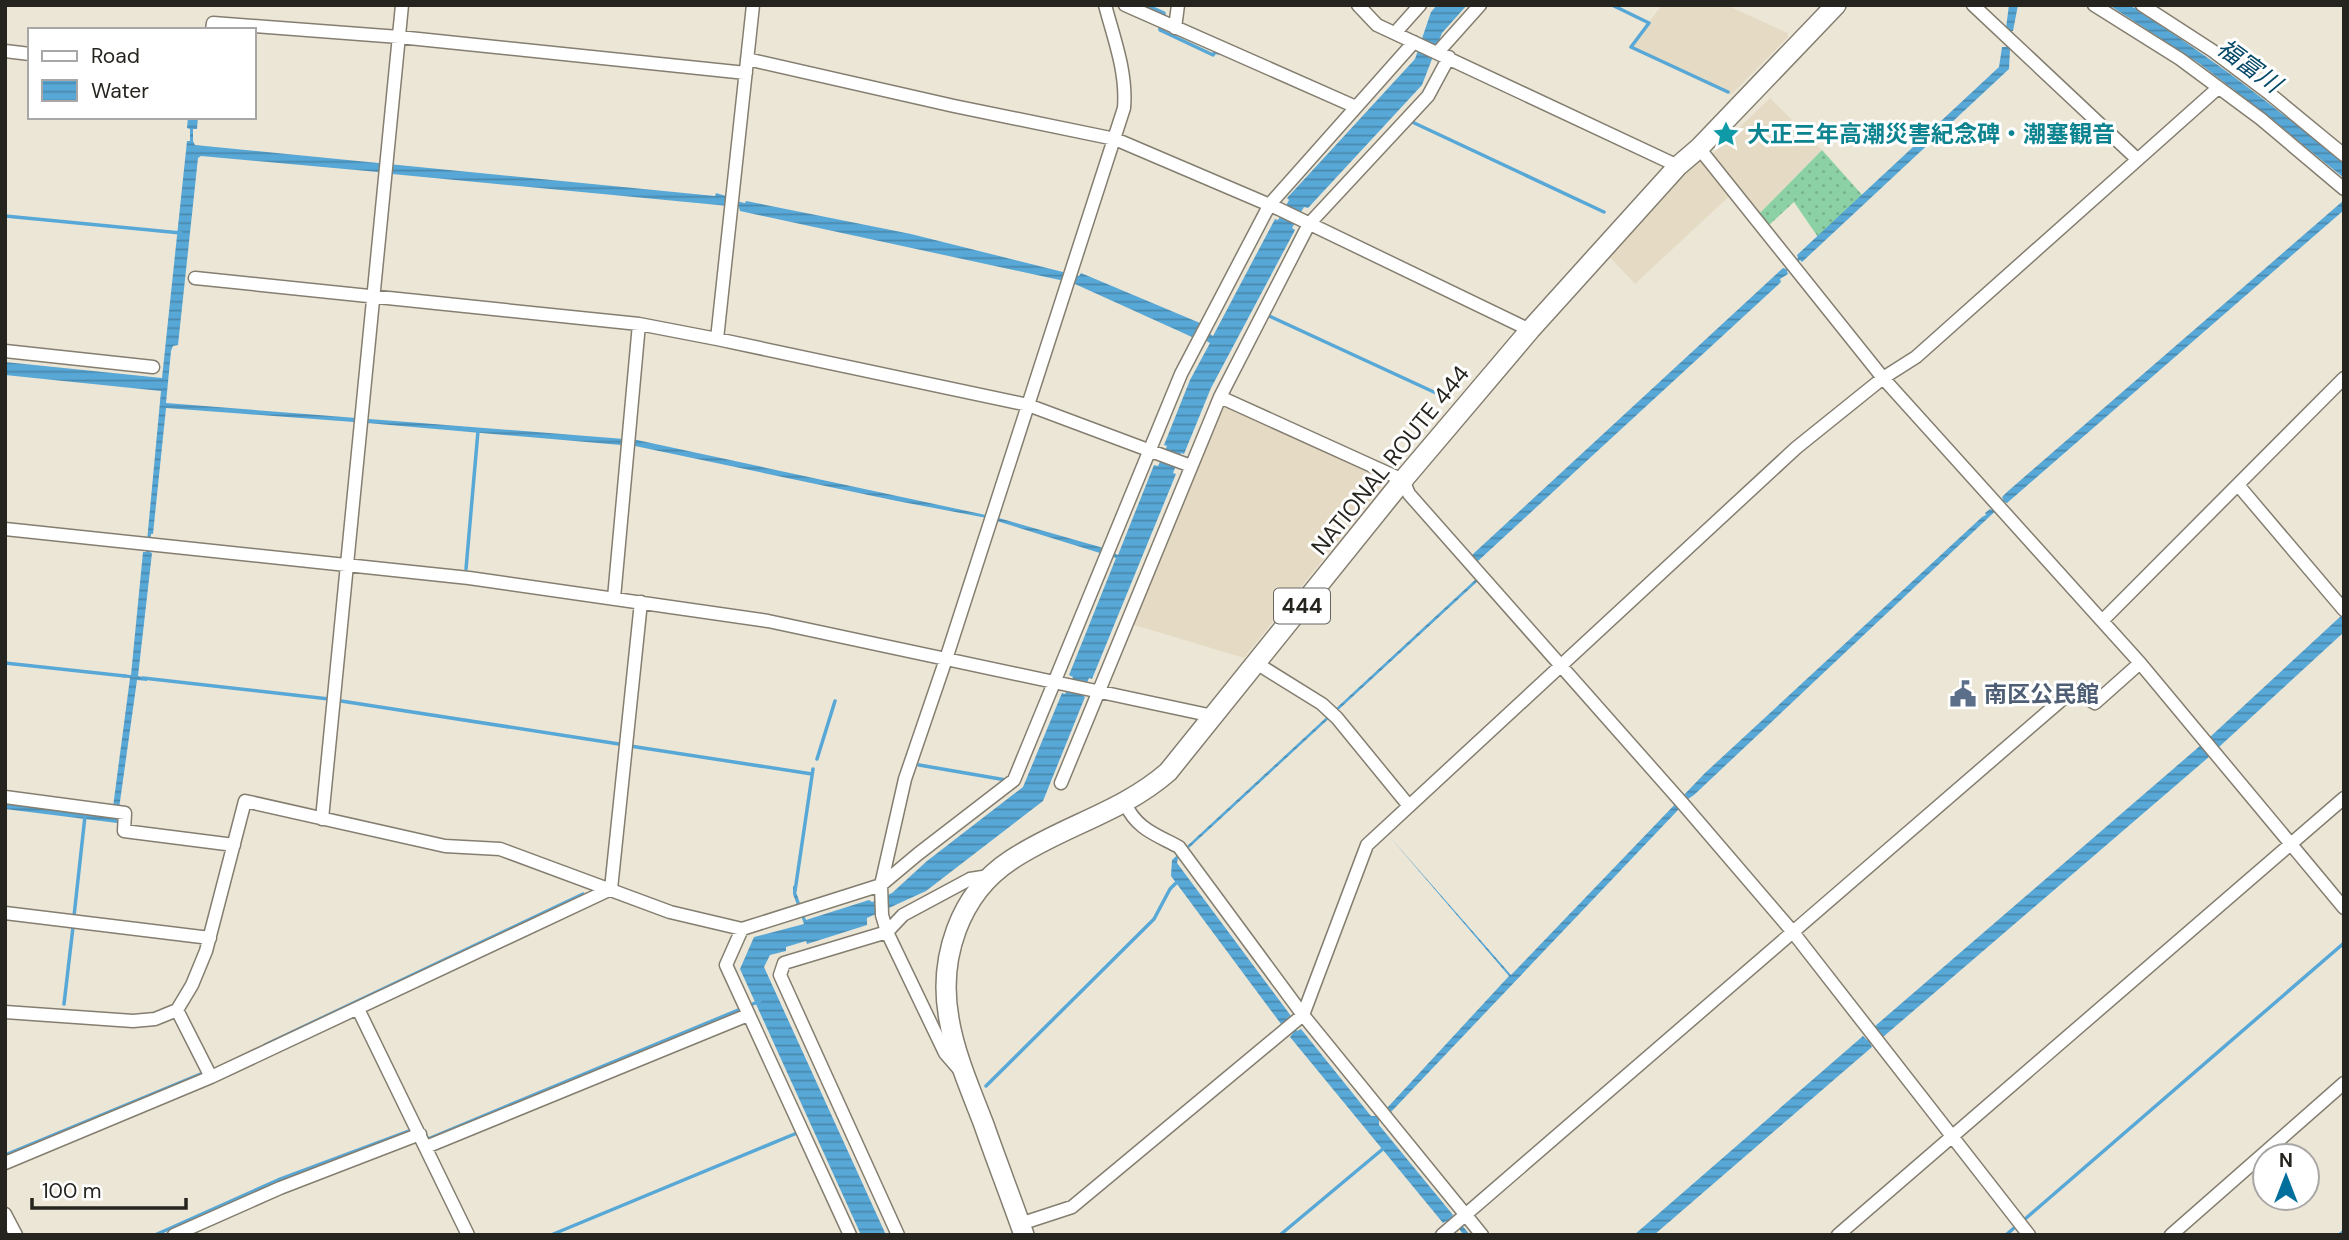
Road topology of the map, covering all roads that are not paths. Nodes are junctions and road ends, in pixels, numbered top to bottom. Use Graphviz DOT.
graph roads {
  1 [pos="402,5"];
  2 [pos="753,5"];
  3 [pos="1105,5"];
  4 [pos="1125,5"];
  5 [pos="1178,5"];
  6 [pos="1358,5"];
  7 [pos="1420,5"];
  8 [pos="1480,5"];
  9 [pos="1836,5"];
  10 [pos="1973,5"];
  11 [pos="2094,5"];
  12 [pos="2142,6"];
  13 [pos="212,28"];
  14 [pos="1175,28"];
  15 [pos="1395,33"];
  16 [pos="399,37"];
  17 [pos="1416,43"];
  18 [pos="5,51"];
  19 [pos="28,54"];
  20 [pos="1443,55"];
  21 [pos="747,59"];
  22 [pos="746,73"];
  23 [pos="2218,88"];
  24 [pos="1356,107"];
  25 [pos="1115,139"];
  26 [pos="1699,148"];
  27 [pos="2344,155"];
  28 [pos="2137,159"];
  29 [pos="1678,166"];
  30 [pos="2344,189"];
  31 [pos="1274,206"];
  32 [pos="1305,221"];
  33 [pos="195,278"];
  34 [pos="373,298"];
  35 [pos="639,324"];
  36 [pos="1530,330"];
  37 [pos="717,339"];
  38 [pos="5,351"];
  39 [pos="153,367"];
  40 [pos="1883,378"];
  41 [pos="2344,378"];
  42 [pos="1220,397"];
  43 [pos="1028,405"];
  44 [pos="1154,452"];
  45 [pos="1185,465"];
  46 [pos="1403,480"];
  47 [pos="2238,485"];
  48 [pos="5,529"];
  49 [pos="348,565"];
  50 [pos="614,598"];
  51 [pos="640,602"];
  52 [pos="2344,610"];
  53 [pos="2102,621"];
  54 [pos="946,659"];
  55 [pos="1256,663"];
  56 [pos="2140,663"];
  57 [pos="1560,666"];
  58 [pos="1058,682"];
  59 [pos="1095,691"];
  60 [pos="1213,716"];
  61 [pos="1061,783"];
  62 [pos="5,797"];
  63 [pos="2344,798"];
  64 [pos="1125,803"];
  65 [pos="1409,806"];
  66 [pos="322,819"];
  67 [pos="2291,842"];
  68 [pos="234,845"];
  69 [pos="989,876"];
  70 [pos="881,886"];
  71 [pos="611,889"];
  72 [pos="2344,908"];
  73 [pos="5,913"];
  74 [pos="885,927"];
  75 [pos="742,929"];
  76 [pos="1792,931"];
  77 [pos="210,938"];
  78 [pos="358,1009"];
  79 [pos="745,1009"];
  80 [pos="177,1010"];
  81 [pos="5,1012"];
  82 [pos="1294,1023"];
  83 [pos="211,1077"];
  84 [pos="967,1079"];
  85 [pos="2344,1083"];
  86 [pos="420,1134"];
  87 [pos="1952,1137"];
  88 [pos="426,1147"];
  89 [pos="5,1163"];
  90 [pos="5,1214"];
  91 [pos="1455,1225"];
  92 [pos="1022,1229"];
  93 [pos="16,1235"];
  94 [pos="174,1235"];
  95 [pos="468,1235"];
  96 [pos="850,1235"];
  97 [pos="898,1235"];
  98 [pos="1482,1235"];
  99 [pos="1838,1235"];
  100 [pos="2029,1235"];
  101 [pos="2171,1235"];
  1 -- 16 [label="street"];
  2 -- 21 [label="street"];
  3 -- 25 [label="street"];
  4 -- 14 [label="street"];
  5 -- 14 [label="street"];
  6 -- 15 [label="street"];
  7 -- 15 [label="street"];
  8 -- 20 [label="street"];
  9 -- 26 [label="highway, NATIONAL ROUTE 444 / 444"];
  10 -- 28 [label="street"];
  11 -- 23 [label="street"];
  12 -- 27 [label="street"];
  13 -- 16 [label="street"];
  14 -- 24 [label="street"];
  15 -- 17 [label="street"];
  16 -- 22 [label="street"];
  16 -- 34 [label="street"];
  17 -- 20 [label="street"];
  17 -- 24 [label="street"];
  18 -- 19 [label="street"];
  20 -- 29 [label="street"];
  20 -- 32 [label="street"];
  21 -- 22 [label="street"];
  21 -- 25 [label="street"];
  22 -- 37 [label="street"];
  23 -- 28 [label="street"];
  23 -- 30 [label="street"];
  24 -- 31 [label="street"];
  25 -- 31 [label="street"];
  25 -- 43 [label="street"];
  26 -- 29 [label="highway, NATIONAL ROUTE 444 / 444"];
  26 -- 40 [label="street"];
  28 -- 40 [label="street"];
  29 -- 36 [label="highway, NATIONAL ROUTE 444 / 444"];
  31 -- 32 [label="street"];
  31 -- 44 [label="street"];
  32 -- 36 [label="street"];
  32 -- 42 [label="street"];
  33 -- 34 [label="street"];
  34 -- 35 [label="street"];
  34 -- 49 [label="street"];
  35 -- 37 [label="street"];
  35 -- 50 [label="street"];
  36 -- 46 [label="highway, NATIONAL ROUTE 444 / 444"];
  37 -- 43 [label="street"];
  38 -- 39 [label="street"];
  40 -- 53 [label="street"];
  40 -- 57 [label="street"];
  41 -- 47 [label="street"];
  42 -- 45 [label="street"];
  42 -- 46 [label="street"];
  43 -- 44 [label="street"];
  43 -- 54 [label="street"];
  44 -- 45 [label="street"];
  44 -- 58 [label="street"];
  45 -- 59 [label="street"];
  46 -- 55 [label="highway, NATIONAL ROUTE 444 / 444"];
  46 -- 57 [label="street"];
  47 -- 52 [label="street"];
  47 -- 53 [label="street"];
  48 -- 49 [label="street"];
  49 -- 50 [label="street"];
  49 -- 66 [label="street"];
  50 -- 51 [label="street"];
  51 -- 54 [label="street"];
  51 -- 71 [label="street"];
  53 -- 56 [label="street"];
  54 -- 58 [label="street"];
  54 -- 70 [label="street"];
  55 -- 60 [label="highway, NATIONAL ROUTE 444 / 444"];
  55 -- 65 [label="street"];
  56 -- 67 [label="street"];
  56 -- 76 [label="street"];
  57 -- 65 [label="street"];
  57 -- 76 [label="street"];
  58 -- 59 [label="street"];
  58 -- 70 [label="street"];
  59 -- 60 [label="street"];
  59 -- 61 [label="street"];
  60 -- 64 [label="highway, NATIONAL ROUTE 444 / 444"];
  62 -- 68 [label="street"];
  63 -- 67 [label="street"];
  64 -- 69 [label="highway, NATIONAL ROUTE 444 / 444"];
  64 -- 82 [label="street"];
  65 -- 82 [label="street"];
  66 -- 68 [label="street"];
  66 -- 71 [label="street"];
  67 -- 72 [label="street"];
  67 -- 87 [label="street"];
  68 -- 77 [label="street"];
  69 -- 74 [label="street"];
  69 -- 84 [label="highway, NATIONAL ROUTE 444 / 444"];
  70 -- 74 [label="street"];
  70 -- 75 [label="street"];
  71 -- 75 [label="street"];
  71 -- 78 [label="street"];
  73 -- 77 [label="street"];
  74 -- 84 [label="street"];
  74 -- 97 [label="street"];
  75 -- 79 [label="street"];
  76 -- 87 [label="street"];
  76 -- 91 [label="street"];
  77 -- 80 [label="street"];
  78 -- 83 [label="street"];
  78 -- 86 [label="street"];
  79 -- 88 [label="street"];
  79 -- 96 [label="street"];
  80 -- 81 [label="street"];
  80 -- 83 [label="street"];
  82 -- 91 [label="street"];
  82 -- 92 [label="street"];
  83 -- 89 [label="street"];
  84 -- 92 [label="highway, NATIONAL ROUTE 444 / 444"];
  85 -- 101 [label="street"];
  86 -- 88 [label="street"];
  86 -- 94 [label="street"];
  87 -- 99 [label="street"];
  87 -- 100 [label="street"];
  88 -- 95 [label="street"];
  90 -- 93 [label="street"];
  91 -- 98 [label="street"];
}
